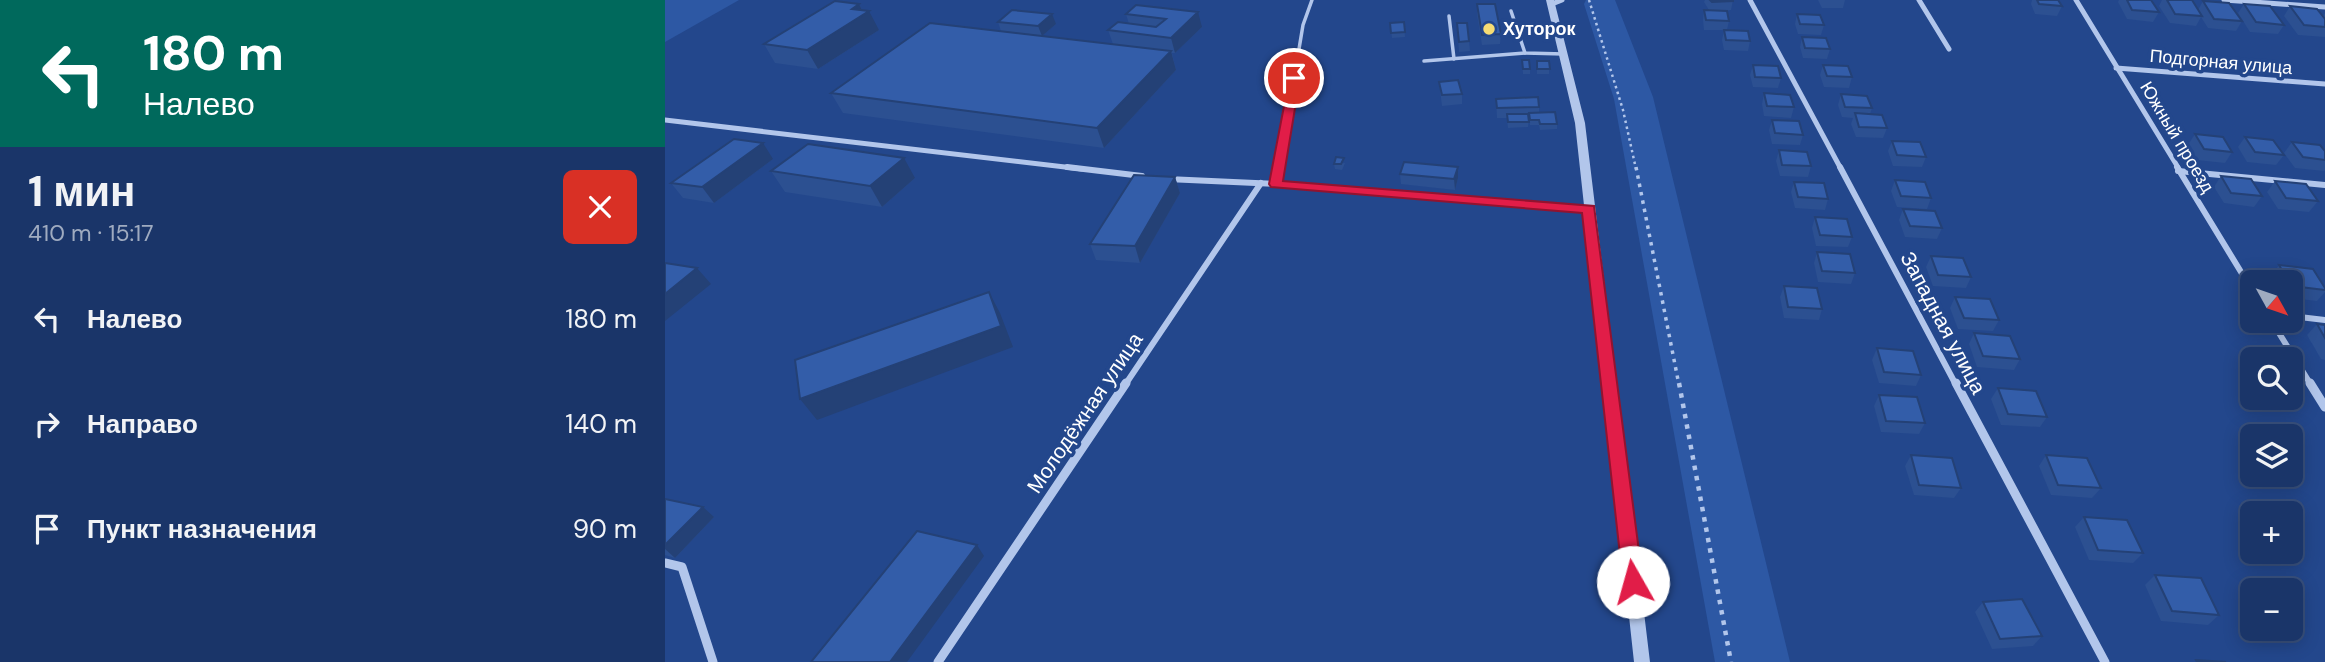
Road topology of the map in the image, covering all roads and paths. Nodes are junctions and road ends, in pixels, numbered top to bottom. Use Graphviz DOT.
graph roads {
  1 [pos="1312,0"];
  2 [pos="1589,0"];
  3 [pos="1750,0"];
  4 [pos="1919,0"];
  5 [pos="2076,0"];
  6 [pos="2224,0"];
  7 [pos="1555,1"];
  8 [pos="2325,8"];
  9 [pos="1511,11"];
  10 [pos="1449,16"];
  11 [pos="1949,49"];
  12 [pos="1525,53"];
  13 [pos="1564,54"];
  14 [pos="1454,59"];
  15 [pos="1424,61"];
  16 [pos="2116,68"];
  17 [pos="2325,84"];
  18 [pos="665,120"];
  19 [pos="2178,171"];
  20 [pos="1261,183"];
  21 [pos="1276,184"];
  22 [pos="2325,185"];
  23 [pos="1589,209"];
  24 [pos="2240,271"];
  25 [pos="2303,317"];
  26 [pos="2325,320"];
  27 [pos="2279,333"];
  28 [pos="2325,407"];
  29 [pos="665,563"];
  30 [pos="713,662"];
  31 [pos="938,662"];
  32 [pos="1642,662"];
  33 [pos="1731,662"];
  34 [pos="2105,662"];
  1 -- 21 [label="lane"];
  2 -- 33 [label="path"];
  3 -- 34 [label="street, Западная улица"];
  4 -- 11 [label="street"];
  5 -- 16 [label="street, Южный проезд"];
  6 -- 8 [label="street"];
  7 -- 13 [label="street"];
  9 -- 12 [label="lane"];
  10 -- 14 [label="lane"];
  12 -- 13 [label="lane"];
  12 -- 14 [label="lane"];
  13 -- 23 [label="street"];
  14 -- 15 [label="lane"];
  16 -- 17 [label="street, Подгорная улица"];
  16 -- 19 [label="street, Южный проезд"];
  18 -- 20 [label="street"];
  19 -- 22 [label="street"];
  19 -- 24 [label="street, Южный проезд"];
  20 -- 21 [label="street"];
  20 -- 31 [label="street, Молодёжная улица"];
  21 -- 23 [label="street"];
  23 -- 32 [label="street"];
  25 -- 26 [label="street"];
  27 -- 28 [label="street"];
  29 -- 30 [label="street"];
}
